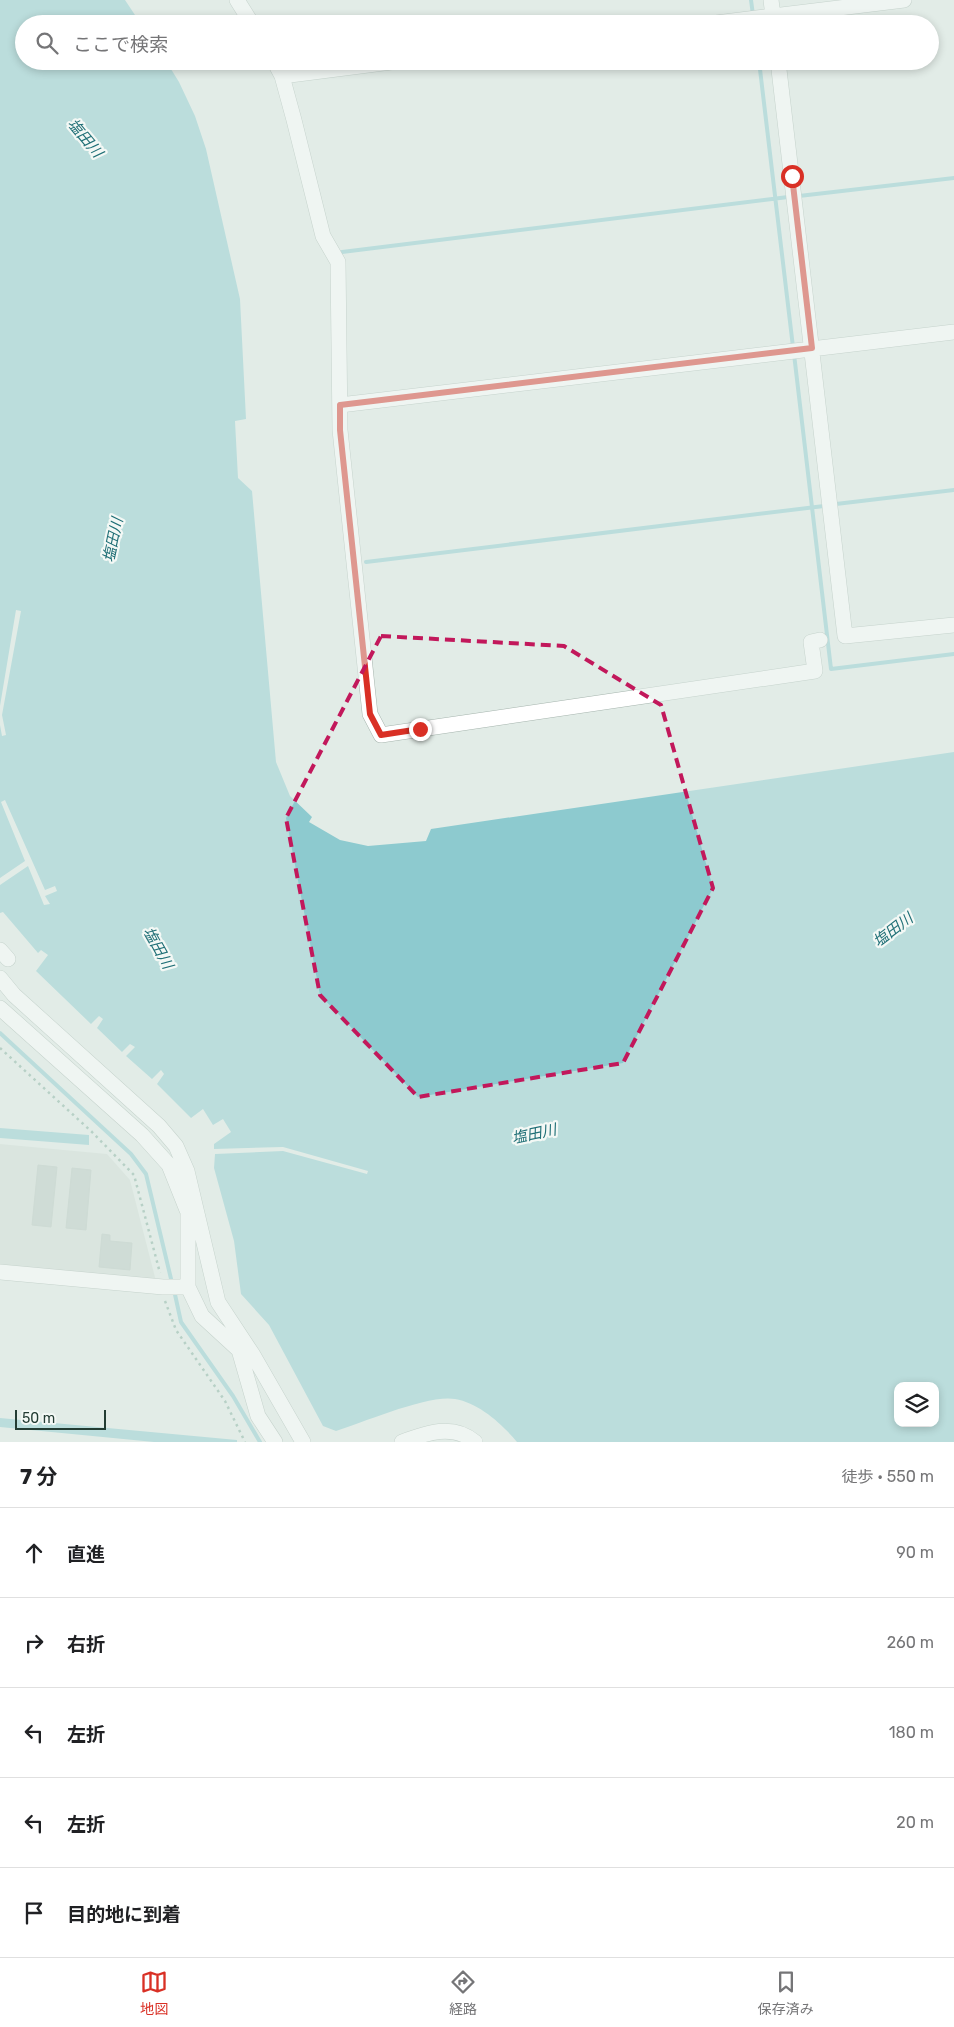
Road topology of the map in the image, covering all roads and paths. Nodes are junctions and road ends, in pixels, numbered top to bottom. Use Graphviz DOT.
graph roads {
  1 [pos="237,0"];
  2 [pos="771,0"];
  3 [pos="904,0"];
  4 [pos="246,15"];
  5 [pos="769,15"];
  6 [pos="797,15"];
  7 [pos="279,70"];
  8 [pos="329,70"];
  9 [pos="779,70"];
  10 [pos="282,76"];
  11 [pos="954,332"];
  12 [pos="807,349"];
  13 [pos="340,405"];
  14 [pos="954,625"];
  15 [pos="820,640"];
  16 [pos="0,978"];
  17 [pos="0,1008"];
  18 [pos="0,1048"];
  19 [pos="190,1207"];
  20 [pos="0,1272"];
  21 [pos="163,1287"];
  22 [pos="184,1287"];
  23 [pos="246,1353"];
  24 [pos="245,1442"];
  25 [pos="275,1442"];
  26 [pos="303,1442"];
  27 [pos="402,1442"];
  28 [pos="475,1442"];
  1 -- 4 [label="street"];
  2 -- 5 [label="street"];
  3 -- 6 [label="street"];
  7 -- 10 [label="street"];
  8 -- 10 [label="street"];
  9 -- 12 [label="street"];
  10 -- 13 [label="street"];
  11 -- 12 [label="street"];
  12 -- 13 [label="street"];
  12 -- 14 [label="street"];
  13 -- 15 [label="street"];
  16 -- 19 [label="street"];
  17 -- 19 [label="street"];
  18 -- 21 [label="path"];
  19 -- 22 [label="street"];
  19 -- 23 [label="street"];
  20 -- 21 [label="street"];
  21 -- 22 [label="street"];
  21 -- 24 [label="path"];
  22 -- 23 [label="street"];
  23 -- 25 [label="street"];
  23 -- 26 [label="street"];
  27 -- 28 [label="street"];
}
